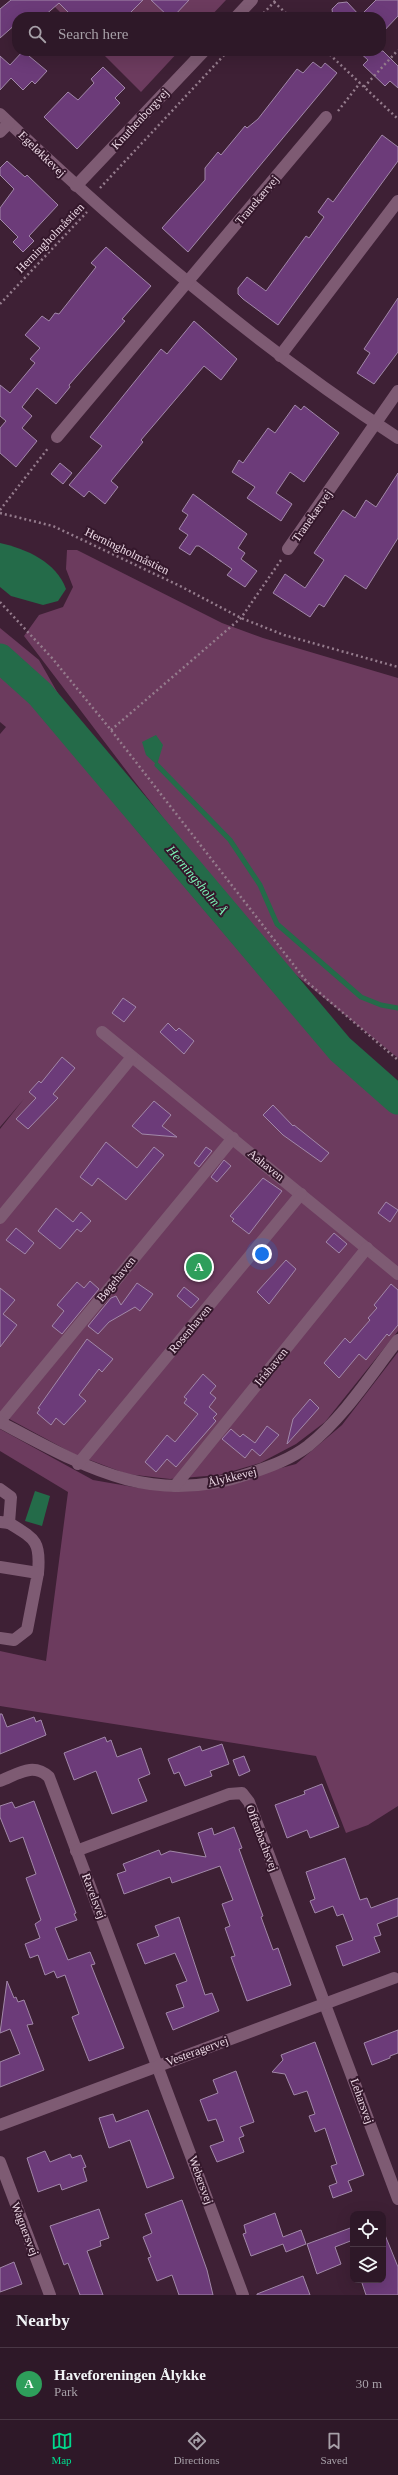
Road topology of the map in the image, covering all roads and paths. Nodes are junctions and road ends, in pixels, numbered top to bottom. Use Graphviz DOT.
graph roads {
  1 [pos="252,0"];
  2 [pos="275,1"];
  3 [pos="241,12"];
  4 [pos="265,12"];
  5 [pos="285,12"];
  6 [pos="398,50"];
  7 [pos="199,56"];
  8 [pos="223,56"];
  9 [pos="331,56"];
  10 [pos="360,83"];
  11 [pos="364,87"];
  12 [pos="0,114"];
  13 [pos="326,117"];
  14 [pos="398,119"];
  15 [pos="9,123"];
  16 [pos="0,132"];
  17 [pos="76,186"];
  18 [pos="398,201"];
  19 [pos="97,202"];
  20 [pos="188,283"];
  21 [pos="0,304"];
  22 [pos="280,356"];
  23 [pos="398,391"];
  24 [pos="376,424"];
  25 [pos="57,437"];
  26 [pos="398,438"];
  27 [pos="0,510"];
  28 [pos="0,513"];
  29 [pos="288,549"];
  30 [pos="0,602"];
  31 [pos="241,618"];
  32 [pos="398,667"];
  33 [pos="111,730"];
  34 [pos="102,1032"];
  35 [pos="132,1057"];
  36 [pos="398,1060"];
  37 [pos="233,1138"];
  38 [pos="301,1194"];
  39 [pos="0,1218"];
  40 [pos="367,1248"];
  41 [pos="398,1274"];
  42 [pos="398,1340"];
  43 [pos="0,1421"];
  44 [pos="78,1464"];
  45 [pos="175,1486"];
  46 [pos="0,1489"];
  47 [pos="4,1522"];
  48 [pos="0,1567"];
  49 [pos="38,1573"];
  50 [pos="0,1638"];
  51 [pos="0,1781"];
  52 [pos="76,1851"];
  53 [pos="394,1978"];
  54 [pos="326,2003"];
  55 [pos="158,2066"];
  56 [pos="0,2125"];
  57 [pos="0,2162"];
  58 [pos="398,2199"];
  59 [pos="50,2295"];
  60 [pos="243,2295"];
  1 -- 3 [label="street"];
  2 -- 4 [label="path"];
  2 -- 5 [label="path"];
  6 -- 11 [label="path"];
  7 -- 17 [label="street, Knuthenborgvej"];
  8 -- 19 [label="path"];
  9 -- 10 [label="path"];
  10 -- 11 [label="path"];
  10 -- 13 [label="path"];
  11 -- 14 [label="path"];
  12 -- 15 [label="street, Egeløkkevej"];
  13 -- 20 [label="street, Tranekærvej"];
  15 -- 16 [label="street, Egeløkkevej"];
  15 -- 17 [label="street, Egeløkkevej"];
  17 -- 19 [label="street"];
  18 -- 22 [label="street"];
  19 -- 20 [label="street"];
  19 -- 21 [label="path, Herningholmåstien"];
  20 -- 22 [label="street"];
  20 -- 25 [label="street, Tranekærvej"];
  22 -- 24 [label="street"];
  23 -- 24 [label="street, Tranekærvej"];
  24 -- 26 [label="street"];
  24 -- 29 [label="street, Tranekærvej"];
  25 -- 27 [label="path"];
  28 -- 31 [label="path, Herningholmåstien"];
  29 -- 31 [label="path"];
  30 -- 33 [label="path"];
  31 -- 32 [label="path, Herningholmåstien"];
  31 -- 33 [label="path"];
  33 -- 36 [label="path"];
  34 -- 35 [label="street, Aahaven"];
  35 -- 37 [label="street, Aahaven"];
  35 -- 39 [label="street"];
  37 -- 38 [label="street, Aahaven"];
  37 -- 43 [label="street, Bøgehaven"];
  38 -- 40 [label="street, Aahaven"];
  38 -- 44 [label="street, Rosenhaven"];
  40 -- 41 [label="street, Aahaven"];
  40 -- 45 [label="street, Irishaven"];
  42 -- 45 [label="street, Ålykkevej"];
  43 -- 44 [label="street, Ålykkevej"];
  44 -- 45 [label="street, Ålykkevej"];
  46 -- 47 [label="street"];
  47 -- 49 [label="street"];
  48 -- 49 [label="street"];
  49 -- 50 [label="street"];
  51 -- 52 [label="street, Ravelsvej"];
  52 -- 54 [label="street, Offenbachsvej"];
  52 -- 55 [label="street, Ravelsvej"];
  53 -- 54 [label="street, Vesteragervej"];
  54 -- 55 [label="street, Vesteragervej"];
  54 -- 58 [label="street, Leharsvej"];
  55 -- 56 [label="street, Vesteragervej"];
  55 -- 60 [label="street, Webersvej"];
  57 -- 59 [label="street, Wagnersvej"];
}
